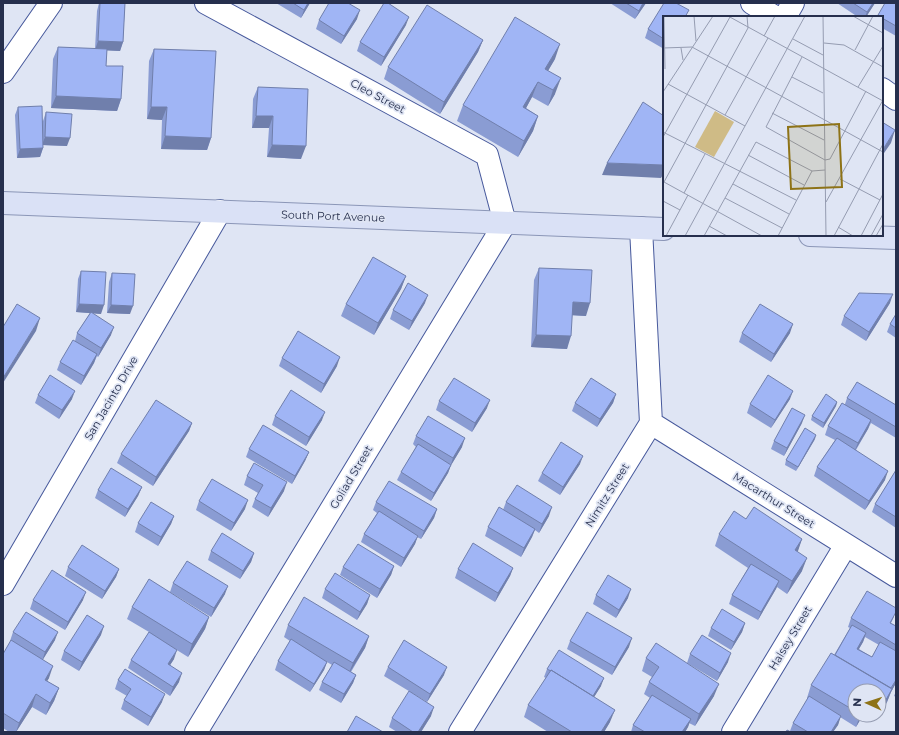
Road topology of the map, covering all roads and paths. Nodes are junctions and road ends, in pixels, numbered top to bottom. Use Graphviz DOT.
graph roads {
  1 [pos="51,3"];
  2 [pos="206,3"];
  3 [pos="752,3"];
  4 [pos="793,3"];
  5 [pos="773,16"];
  6 [pos="786,16"];
  7 [pos="3,72"];
  8 [pos="883,90"];
  9 [pos="896,99"];
  10 [pos="3,203"];
  11 [pos="220,211"];
  12 [pos="505,223"];
  13 [pos="641,228"];
  14 [pos="663,229"];
  15 [pos="839,236"];
  16 [pos="896,238"];
  17 [pos="651,423"];
  18 [pos="846,545"];
  19 [pos="896,576"];
  20 [pos="3,584"];
  21 [pos="196,732"];
  22 [pos="460,732"];
  23 [pos="733,732"];
  1 -- 7 [label="street"];
  2 -- 12 [label="street, Cleo Street"];
  3 -- 5 [label="street"];
  4 -- 6 [label="street"];
  8 -- 9 [label="street"];
  10 -- 11 [label="main road, South Port Avenue"];
  11 -- 12 [label="main road, South Port Avenue"];
  11 -- 20 [label="street, San Jacinto Drive"];
  12 -- 13 [label="main road, South Port Avenue"];
  12 -- 21 [label="street, Goliad Street"];
  13 -- 14 [label="main road, South Port Avenue"];
  13 -- 17 [label="street"];
  15 -- 16 [label="main road"];
  17 -- 18 [label="street, Macarthur Street"];
  17 -- 22 [label="street, Nimitz Street"];
  18 -- 19 [label="street, Macarthur Street"];
  18 -- 23 [label="street, Halsey Street"];
}
